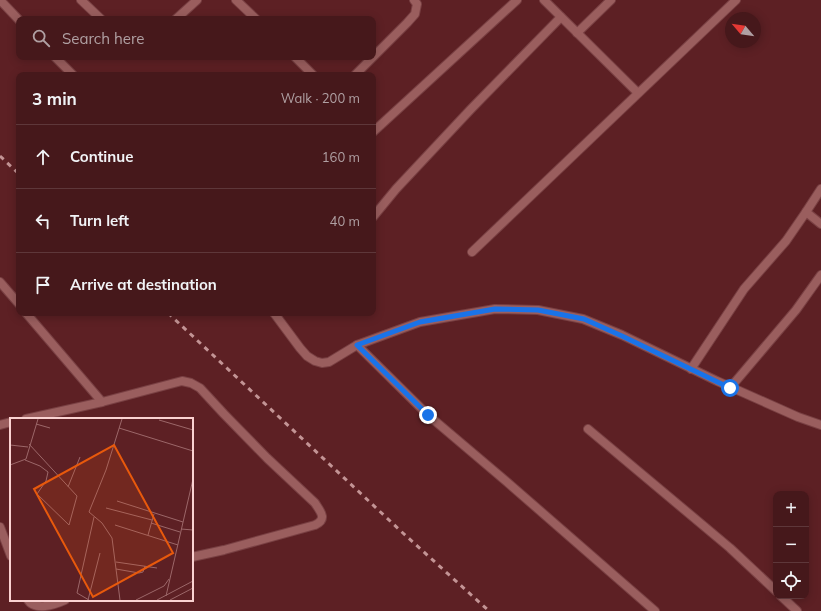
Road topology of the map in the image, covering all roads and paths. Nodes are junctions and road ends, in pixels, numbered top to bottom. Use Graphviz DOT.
graph roads {
  1 [pos="0,0"];
  2 [pos="82,0"];
  3 [pos="198,0"];
  4 [pos="236,0"];
  5 [pos="414,0"];
  6 [pos="517,0"];
  7 [pos="544,0"];
  8 [pos="611,0"];
  9 [pos="736,0"];
  10 [pos="98,16"];
  11 [pos="179,16"];
  12 [pos="253,16"];
  13 [pos="16,17"];
  14 [pos="561,17"];
  15 [pos="577,32"];
  16 [pos="376,54"];
  17 [pos="58,60"];
  18 [pos="298,60"];
  19 [pos="370,60"];
  20 [pos="70,72"];
  21 [pos="310,72"];
  22 [pos="358,72"];
  23 [pos="638,93"];
  24 [pos="376,129"];
  25 [pos="821,189"];
  26 [pos="806,212"];
  27 [pos="376,213"];
  28 [pos="821,224"];
  29 [pos="472,252"];
  30 [pos="821,275"];
  31 [pos="0,282"];
  32 [pos="16,301"];
  33 [pos="29,316"];
  34 [pos="276,316"];
  35 [pos="357,345"];
  36 [pos="691,369"];
  37 [pos="730,388"];
  38 [pos="102,402"];
  39 [pos="30,418"];
  40 [pos="10,422"];
  41 [pos="0,425"];
  42 [pos="821,425"];
  43 [pos="588,429"];
  44 [pos="0,528"];
  45 [pos="10,553"];
  46 [pos="193,557"];
  47 [pos="773,588"];
  48 [pos="784,599"];
  49 [pos="29,601"];
  50 [pos="62,601"];
  51 [pos="655,611"];
  52 [pos="797,611"];
  1 -- 13 [label="street"];
  2 -- 10 [label="street"];
  3 -- 11 [label="street"];
  4 -- 12 [label="street"];
  5 -- 16 [label="street"];
  6 -- 24 [label="street"];
  7 -- 14 [label="street"];
  8 -- 15 [label="street"];
  9 -- 23 [label="street"];
  14 -- 15 [label="street"];
  14 -- 27 [label="street"];
  15 -- 23 [label="street"];
  17 -- 20 [label="street"];
  18 -- 21 [label="street"];
  19 -- 22 [label="street"];
  23 -- 29 [label="street"];
  25 -- 26 [label="street"];
  26 -- 28 [label="street"];
  26 -- 36 [label="street"];
  30 -- 37 [label="street"];
  31 -- 32 [label="street"];
  33 -- 38 [label="street"];
  34 -- 35 [label="street"];
  35 -- 36 [label="street"];
  35 -- 51 [label="street"];
  36 -- 37 [label="street"];
  37 -- 42 [label="street"];
  38 -- 39 [label="street"];
  38 -- 46 [label="street"];
  40 -- 41 [label="street"];
  43 -- 47 [label="street"];
  44 -- 45 [label="street"];
  48 -- 52 [label="street"];
  49 -- 50 [label="street"];
}
